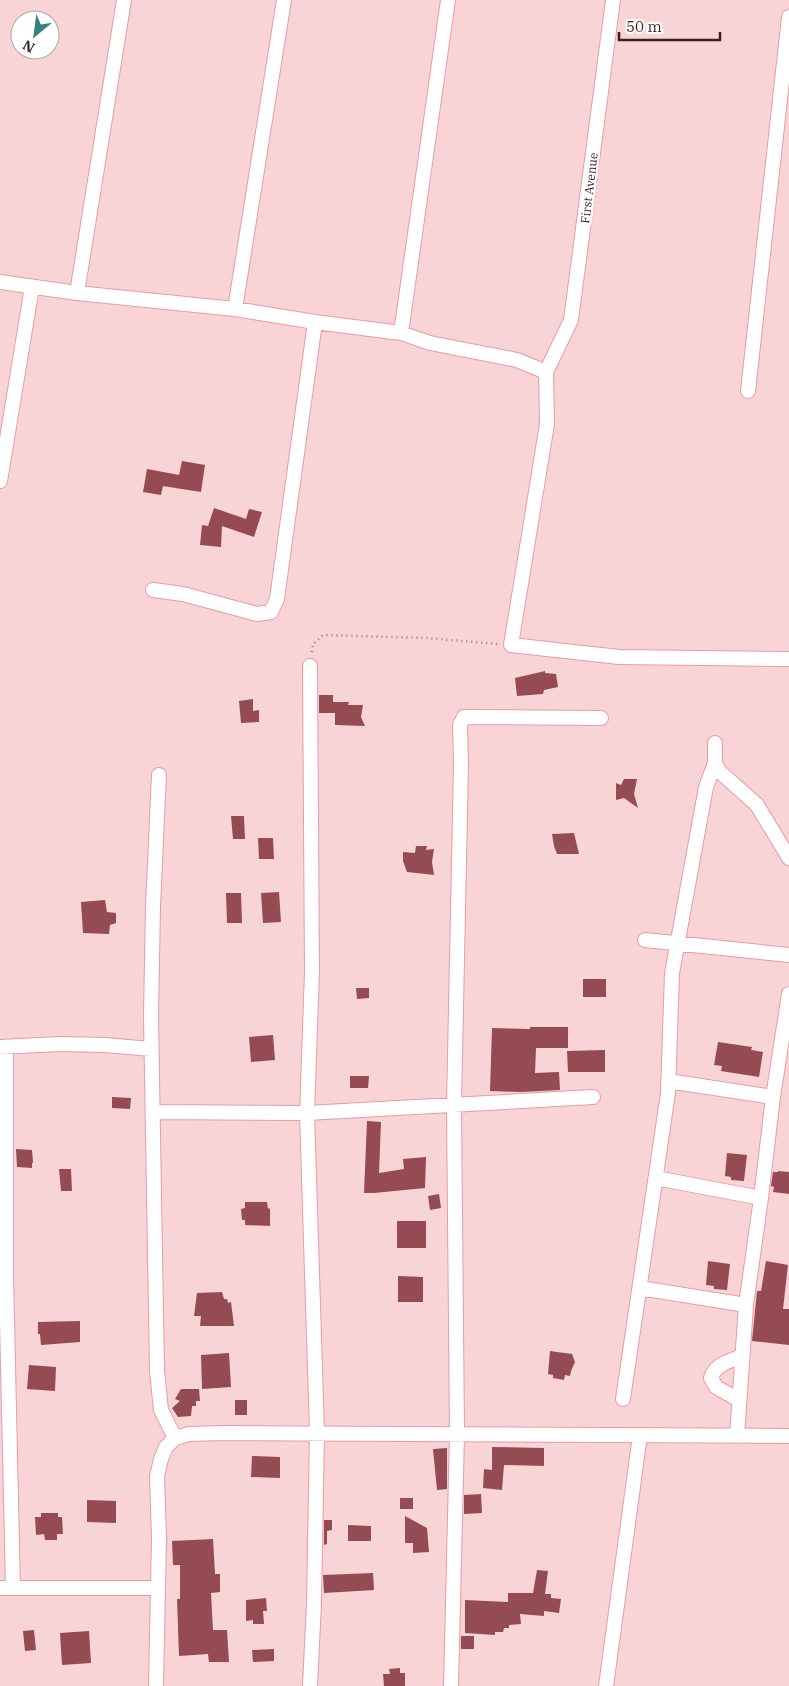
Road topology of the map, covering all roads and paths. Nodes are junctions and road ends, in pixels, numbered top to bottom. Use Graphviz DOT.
graph roads {
  1 [pos="124,0"];
  2 [pos="284,0"];
  3 [pos="448,0"];
  4 [pos="613,0"];
  5 [pos="789,17"];
  6 [pos="0,282"];
  7 [pos="32,287"];
  8 [pos="77,293"];
  9 [pos="235,309"];
  10 [pos="315,322"];
  11 [pos="401,333"];
  12 [pos="546,372"];
  13 [pos="748,391"];
  14 [pos="0,481"];
  15 [pos="152,590"];
  16 [pos="511,645"];
  17 [pos="789,659"];
  18 [pos="310,666"];
  19 [pos="601,718"];
  20 [pos="715,743"];
  21 [pos="715,763"];
  22 [pos="159,775"];
  23 [pos="789,858"];
  24 [pos="645,940"];
  25 [pos="678,944"];
  26 [pos="789,955"];
  27 [pos="789,994"];
  28 [pos="3,1047"];
  29 [pos="151,1049"];
  30 [pos="668,1081"];
  31 [pos="594,1098"];
  32 [pos="773,1098"];
  33 [pos="454,1105"];
  34 [pos="154,1112"];
  35 [pos="307,1113"];
  36 [pos="656,1178"];
  37 [pos="761,1198"];
  38 [pos="640,1288"];
  39 [pos="746,1306"];
  40 [pos="742,1356"];
  41 [pos="622,1400"];
  42 [pos="739,1400"];
  43 [pos="317,1433"];
  44 [pos="457,1434"];
  45 [pos="640,1435"];
  46 [pos="737,1436"];
  47 [pos="789,1436"];
  48 [pos="175,1438"];
  49 [pos="6,1588"];
  50 [pos="158,1588"];
  51 [pos="156,1686"];
  52 [pos="310,1686"];
  53 [pos="451,1686"];
  54 [pos="606,1686"];
  1 -- 8 [label="street"];
  2 -- 9 [label="street"];
  3 -- 11 [label="street"];
  4 -- 12 [label="street, First Avenue"];
  5 -- 13 [label="street"];
  6 -- 7 [label="street"];
  7 -- 8 [label="street"];
  7 -- 14 [label="street"];
  8 -- 9 [label="street"];
  9 -- 10 [label="street"];
  10 -- 11 [label="street"];
  10 -- 15 [label="street"];
  11 -- 12 [label="street"];
  12 -- 16 [label="street"];
  16 -- 17 [label="street"];
  16 -- 18 [label="path"];
  18 -- 35 [label="street"];
  19 -- 33 [label="street"];
  20 -- 21 [label="street"];
  21 -- 23 [label="street"];
  21 -- 25 [label="street"];
  22 -- 29 [label="street"];
  24 -- 25 [label="street"];
  25 -- 26 [label="street"];
  25 -- 30 [label="street"];
  27 -- 32 [label="street"];
  28 -- 29 [label="street"];
  28 -- 49 [label="street"];
  29 -- 34 [label="street"];
  30 -- 32 [label="street"];
  30 -- 36 [label="street"];
  31 -- 33 [label="street"];
  32 -- 37 [label="street"];
  33 -- 35 [label="street"];
  33 -- 44 [label="street"];
  34 -- 35 [label="street"];
  34 -- 48 [label="street"];
  35 -- 43 [label="street"];
  36 -- 37 [label="street"];
  36 -- 38 [label="street"];
  37 -- 39 [label="street"];
  38 -- 39 [label="street"];
  38 -- 41 [label="street"];
  39 -- 40 [label="street"];
  40 -- 42 [label="street"];
  40 -- 42 [label="street"];
  42 -- 46 [label="street"];
  43 -- 44 [label="street"];
  43 -- 48 [label="street"];
  43 -- 52 [label="street"];
  44 -- 45 [label="street"];
  44 -- 53 [label="street"];
  45 -- 46 [label="street"];
  45 -- 54 [label="street"];
  46 -- 47 [label="street"];
  48 -- 50 [label="street"];
  49 -- 50 [label="street"];
  50 -- 51 [label="street"];
}
